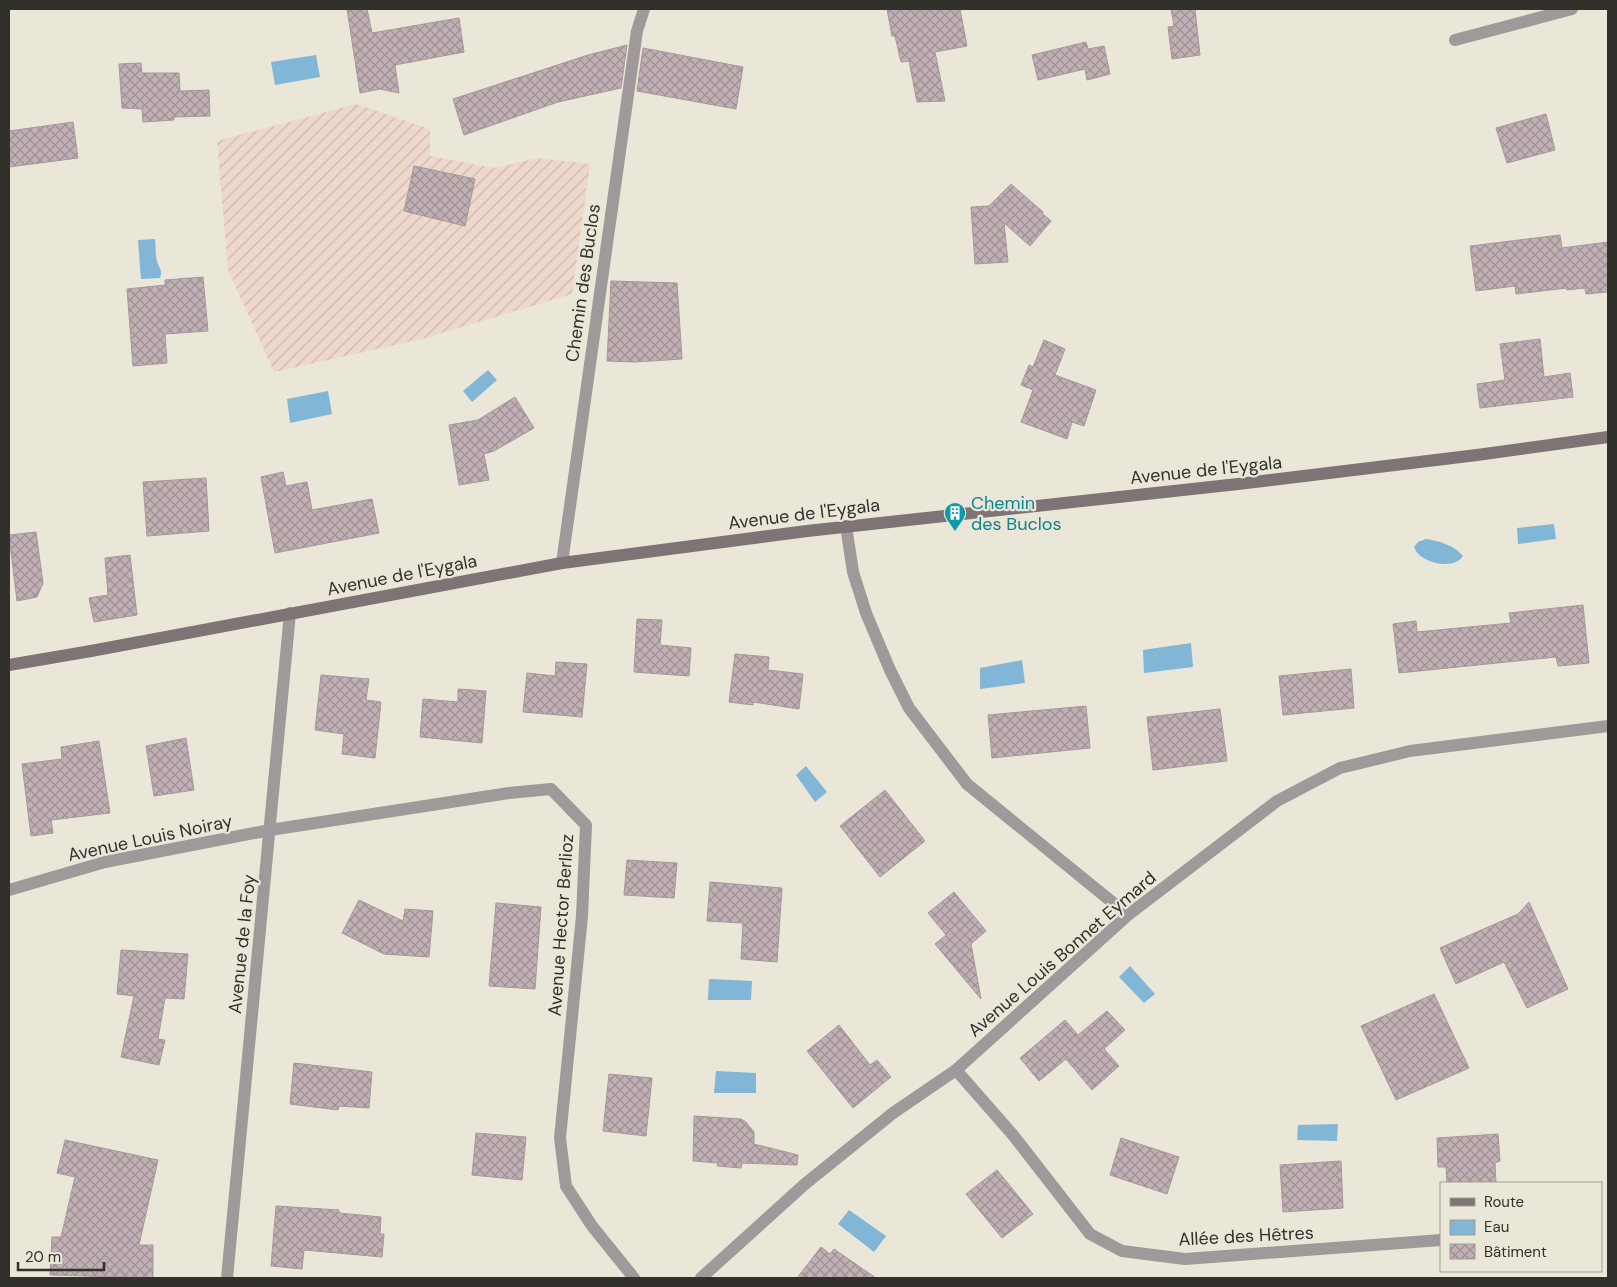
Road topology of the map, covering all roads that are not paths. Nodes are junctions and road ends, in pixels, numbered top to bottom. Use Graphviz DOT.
graph roads {
  1 [pos="644,9"];
  2 [pos="1572,9"];
  3 [pos="1455,40"];
  4 [pos="1608,437"];
  5 [pos="846,526"];
  6 [pos="562,563"];
  7 [pos="290,613"];
  8 [pos="9,665"];
  9 [pos="1608,726"];
  10 [pos="270,830"];
  11 [pos="9,890"];
  12 [pos="1128,915"];
  13 [pos="956,1070"];
  14 [pos="1440,1240"];
  15 [pos="227,1278"];
  16 [pos="634,1278"];
  17 [pos="701,1278"];
  1 -- 6 [label="street, Chemin des Buclos"];
  2 -- 3 [label="street"];
  4 -- 5 [label="street, Avenue de l'Eygala"];
  5 -- 6 [label="street, Avenue de l'Eygala"];
  5 -- 12 [label="street"];
  6 -- 7 [label="street, Avenue de l'Eygala"];
  7 -- 8 [label="street, Avenue de l'Eygala"];
  7 -- 10 [label="street, Avenue de la Foy"];
  9 -- 12 [label="street, Avenue Louis Bonnet Eymard"];
  10 -- 11 [label="street, Avenue Louis Noiray"];
  10 -- 15 [label="street, Avenue de la Foy"];
  10 -- 16 [label="street, Avenue Hector Berlioz"];
  12 -- 13 [label="street, Avenue Louis Bonnet Eymard"];
  13 -- 14 [label="street, Allée des Hêtres"];
  13 -- 17 [label="street, Avenue Louis Bonnet Eymard"];
}
